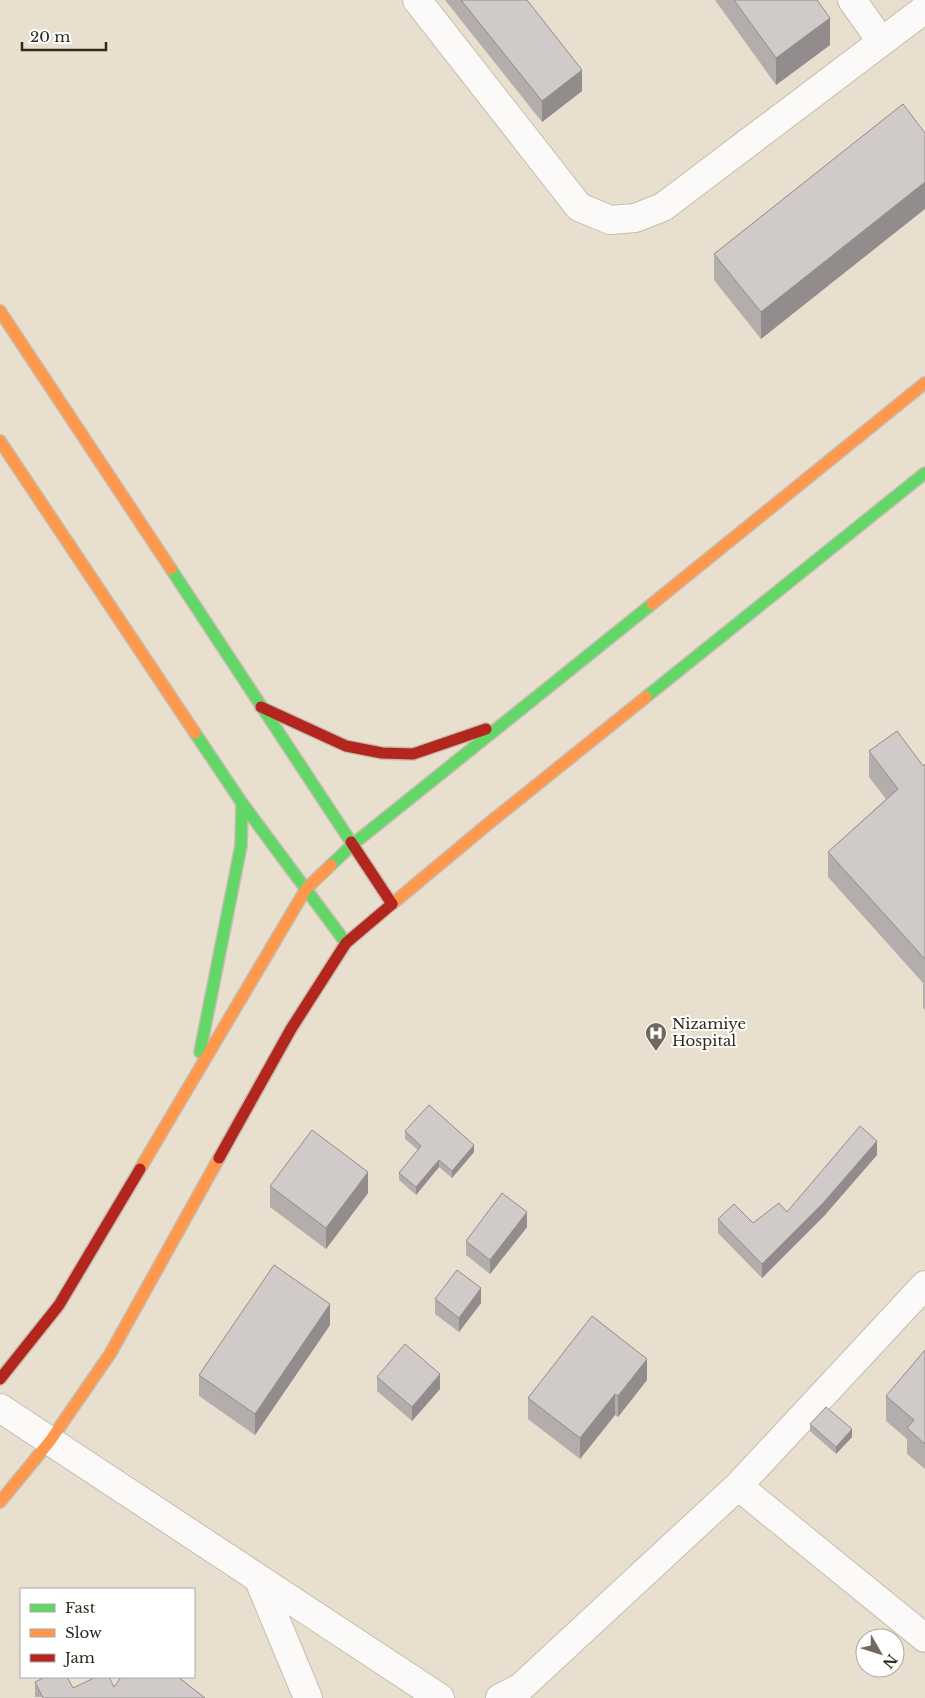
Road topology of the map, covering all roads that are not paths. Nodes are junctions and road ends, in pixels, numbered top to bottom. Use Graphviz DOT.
graph roads {
  1 [pos="417,0"];
  2 [pos="852,0"];
  3 [pos="925,9"];
  4 [pos="881,41"];
  5 [pos="0,312"];
  6 [pos="925,383"];
  7 [pos="0,441"];
  8 [pos="925,473"];
  9 [pos="261,707"];
  10 [pos="504,722"];
  11 [pos="242,803"];
  12 [pos="352,845"];
  13 [pos="306,889"];
  14 [pos="392,904"];
  15 [pos="346,943"];
  16 [pos="196,1072"];
  17 [pos="925,1286"];
  18 [pos="0,1379"];
  19 [pos="0,1408"];
  20 [pos="50,1441"];
  21 [pos="738,1486"];
  22 [pos="0,1502"];
  23 [pos="260,1580"];
  24 [pos="925,1638"];
  25 [pos="308,1698"];
  26 [pos="440,1698"];
  27 [pos="500,1698"];
  1 -- 4 [label="street"];
  2 -- 4 [label="street"];
  3 -- 4 [label="street"];
  5 -- 9 [label="street"];
  6 -- 10 [label="street"];
  7 -- 11 [label="street"];
  8 -- 14 [label="street"];
  9 -- 10 [label="street"];
  9 -- 12 [label="street"];
  10 -- 12 [label="street"];
  11 -- 13 [label="street"];
  11 -- 16 [label="street"];
  12 -- 13 [label="street"];
  12 -- 14 [label="street"];
  13 -- 15 [label="street"];
  13 -- 16 [label="street"];
  14 -- 15 [label="street"];
  15 -- 20 [label="street"];
  16 -- 18 [label="street"];
  17 -- 21 [label="street"];
  19 -- 20 [label="street"];
  20 -- 22 [label="street"];
  20 -- 23 [label="street"];
  21 -- 24 [label="street"];
  21 -- 27 [label="street"];
  23 -- 25 [label="street"];
  23 -- 26 [label="street"];
}
